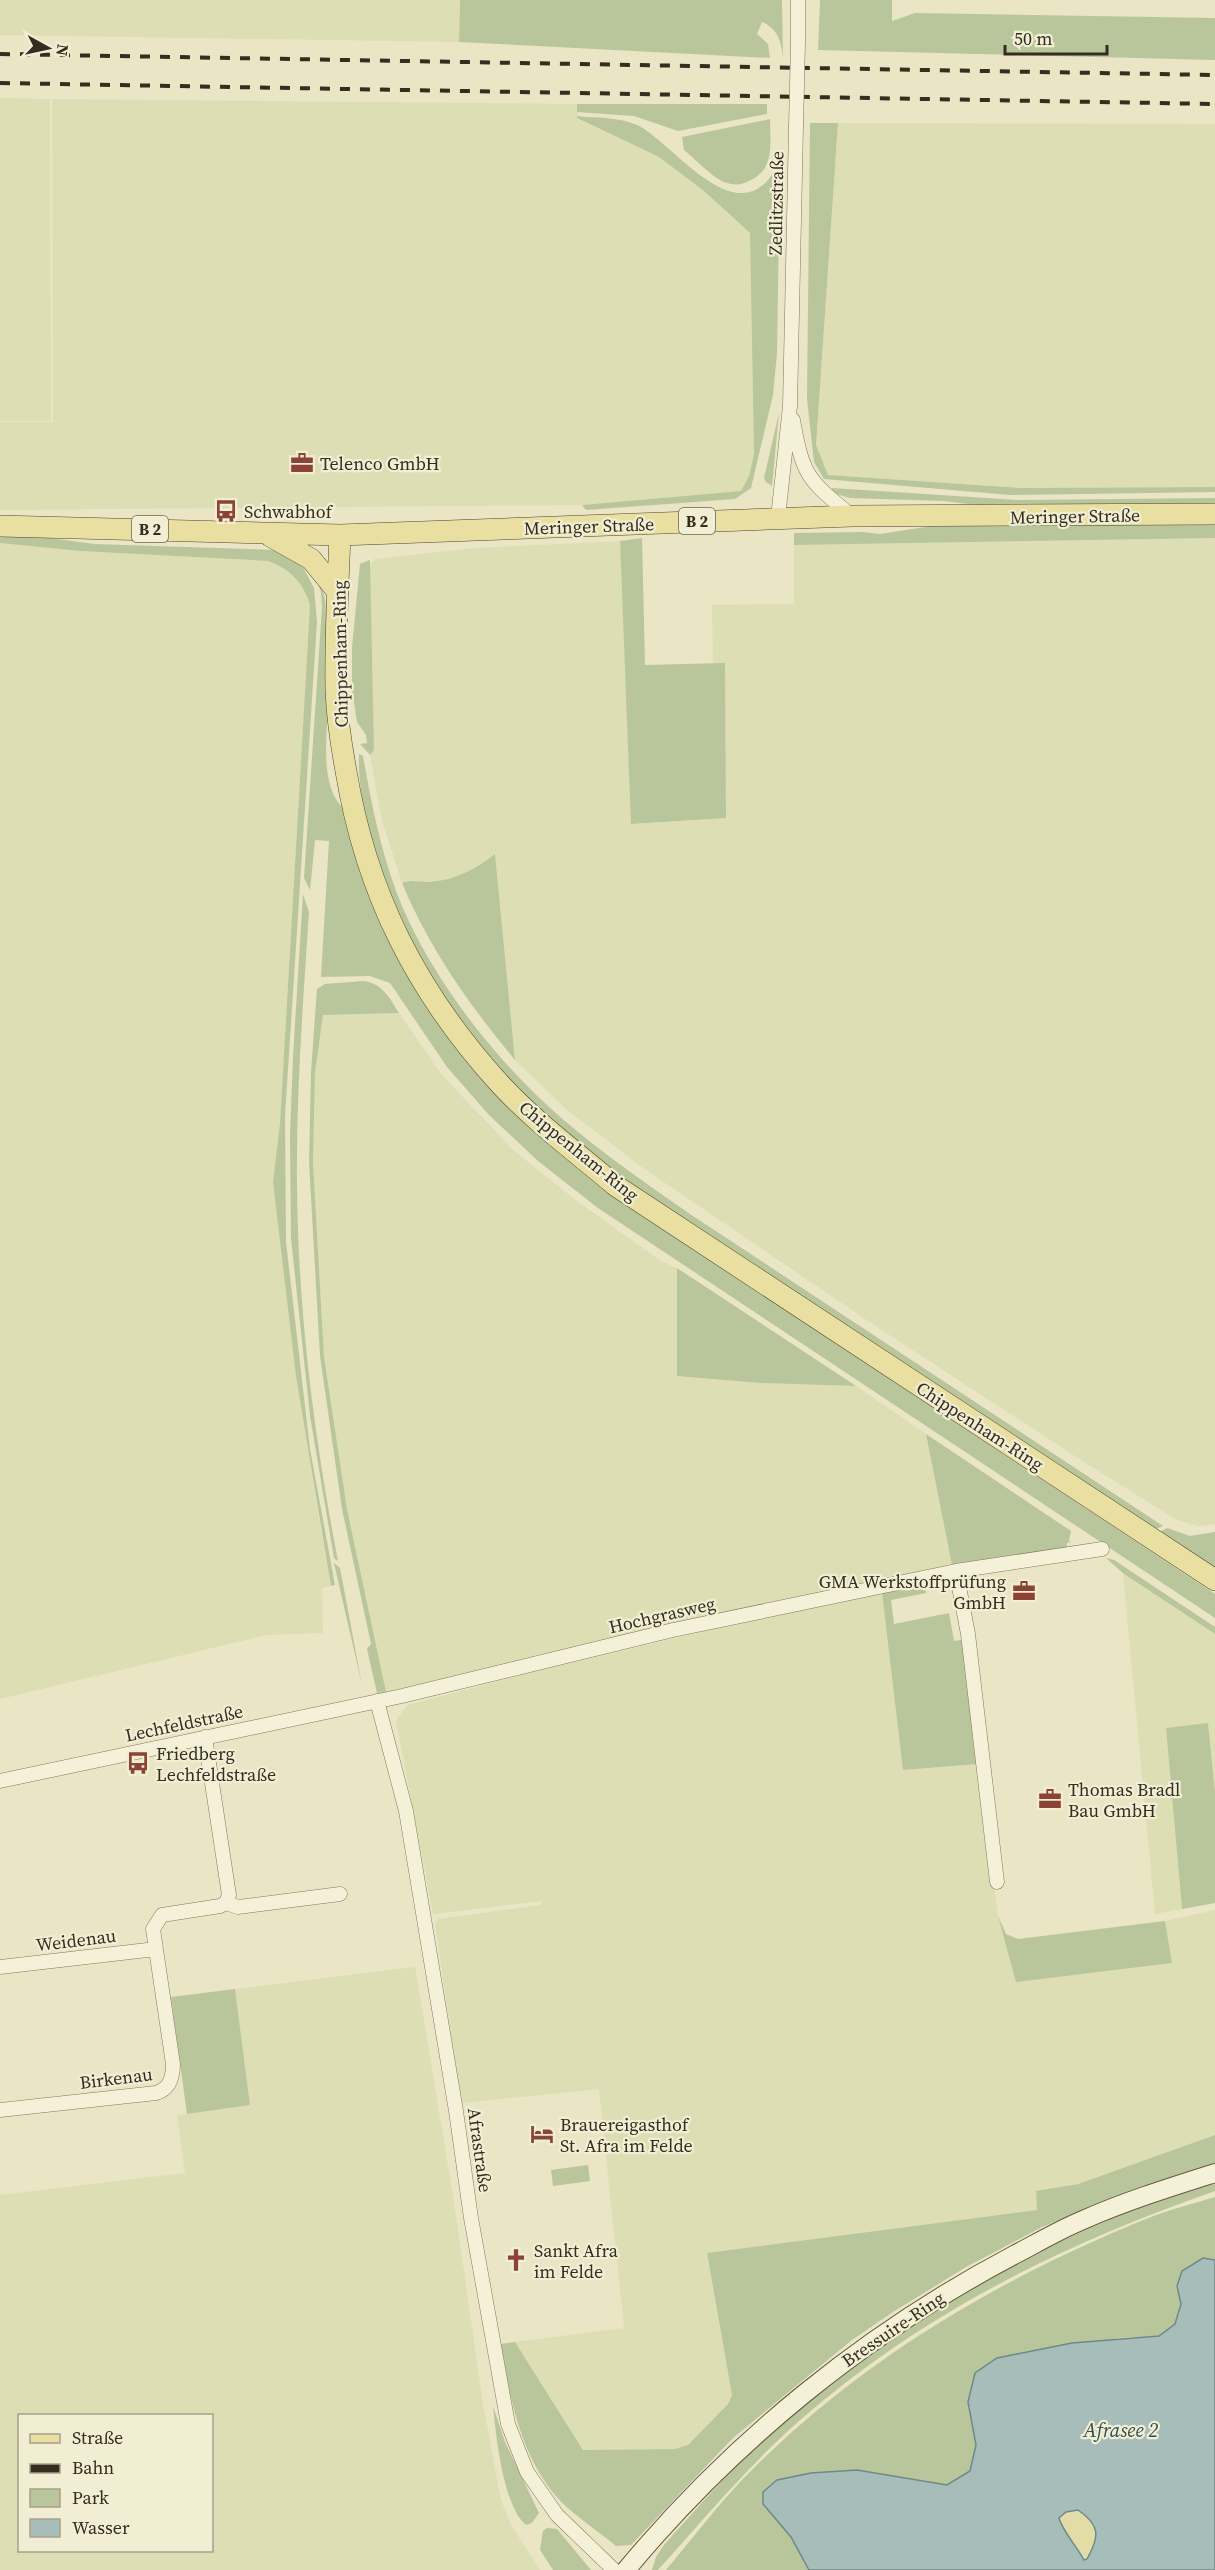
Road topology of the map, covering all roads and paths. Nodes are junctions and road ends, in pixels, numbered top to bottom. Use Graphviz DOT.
graph roads {
  1 [pos="798,0"];
  2 [pos="790,406"];
  3 [pos="1215,514"];
  4 [pos="852,516"];
  5 [pos="778,518"];
  6 [pos="0,526"];
  7 [pos="264,533"];
  8 [pos="340,535"];
  9 [pos="338,592"];
  10 [pos="1102,1549"];
  11 [pos="956,1571"];
  12 [pos="1215,1580"];
  13 [pos="376,1701"];
  14 [pos="205,1737"];
  15 [pos="0,1781"];
  16 [pos="997,1882"];
  17 [pos="340,1894"];
  18 [pos="226,1903"];
  19 [pos="156,1949"];
  20 [pos="0,1967"];
  21 [pos="0,2110"];
  22 [pos="1215,2173"];
  23 [pos="614,2570"];
  24 [pos="626,2570"];
  1 -- 2 [label="street, Zedlitzstraße, bridge"];
  2 -- 4 [label="street, Zedlitzstraße"];
  2 -- 5 [label="street, Zedlitzstraße"];
  3 -- 4 [label="main road, Meringer Straße / B 2"];
  4 -- 5 [label="main road, Meringer Straße / B 2"];
  5 -- 8 [label="main road, Meringer Straße / B 2"];
  6 -- 7 [label="main road, Meringer Straße / B 2"];
  7 -- 8 [label="main road, Meringer Straße / B 2"];
  7 -- 9 [label="main road"];
  8 -- 9 [label="main road, Chippenham-Ring"];
  9 -- 12 [label="main road, Chippenham-Ring"];
  10 -- 11 [label="street, Hochgrasweg"];
  11 -- 13 [label="street, Hochgrasweg"];
  11 -- 16 [label="street"];
  13 -- 14 [label="street, Lechfeldstraße"];
  13 -- 23 [label="street, Afrastraße"];
  14 -- 15 [label="street, Lechfeldstraße"];
  14 -- 18 [label="street"];
  17 -- 18 [label="street"];
  18 -- 19 [label="street"];
  19 -- 20 [label="street, Weidenau"];
  19 -- 21 [label="street, Birkenau"];
  22 -- 24 [label="main road, Bressuire-Ring"];
}
